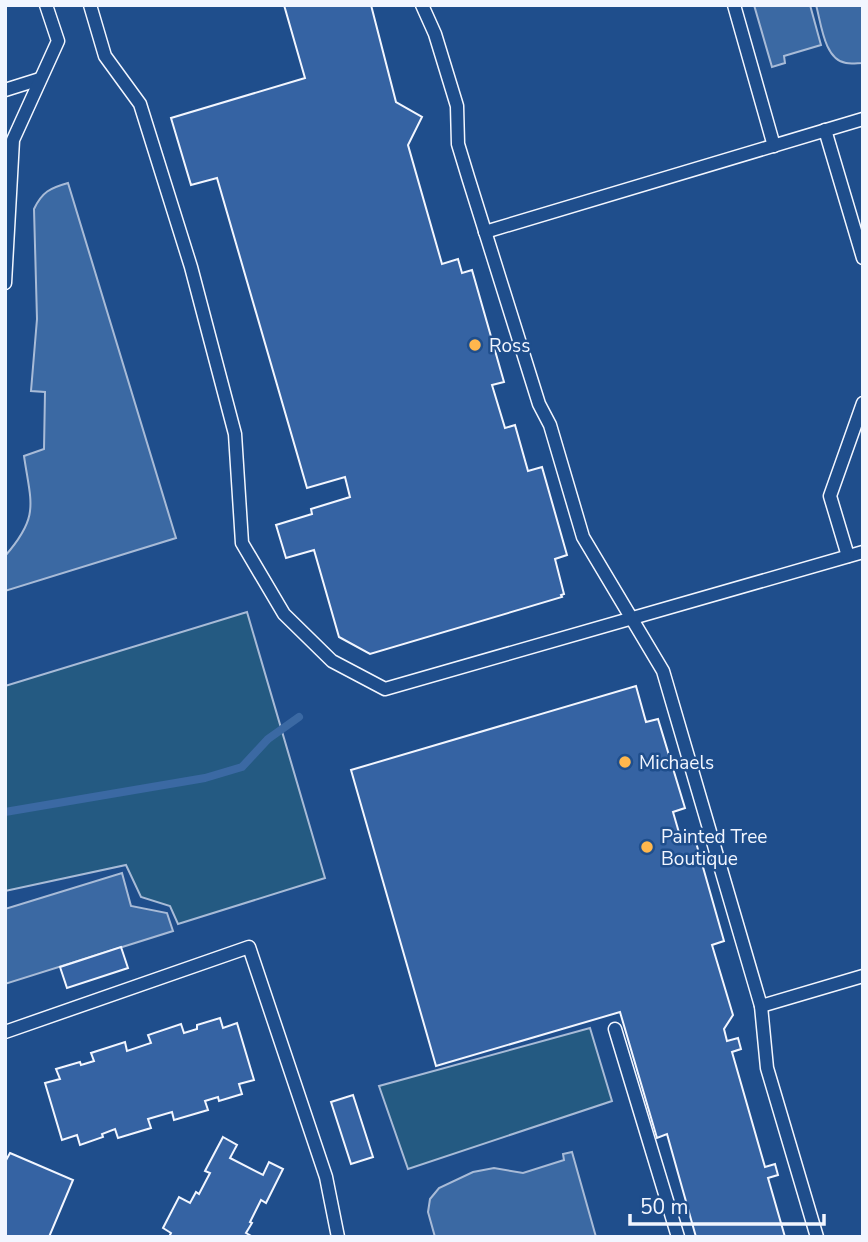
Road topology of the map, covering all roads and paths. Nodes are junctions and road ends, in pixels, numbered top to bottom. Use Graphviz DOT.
graph roads {
  1 [pos="46,5"];
  2 [pos="90,5"];
  3 [pos="422,5"];
  4 [pos="734,5"];
  5 [pos="40,79"];
  6 [pos="5,90"];
  7 [pos="863,119"];
  8 [pos="825,130"];
  9 [pos="774,146"];
  10 [pos="485,232"];
  11 [pos="863,258"];
  12 [pos="5,283"];
  13 [pos="863,403"];
  14 [pos="863,552"];
  15 [pos="848,556"];
  16 [pos="630,619"];
  17 [pos="863,976"];
  18 [pos="761,1006"];
  19 [pos="615,1029"];
  20 [pos="5,1032"];
  21 [pos="338,1237"];
  22 [pos="678,1237"];
  23 [pos="817,1237"];
  1 -- 5 [label="lane"];
  2 -- 16 [label="lane"];
  3 -- 10 [label="lane"];
  4 -- 9 [label="lane"];
  5 -- 6 [label="lane"];
  5 -- 12 [label="lane"];
  7 -- 8 [label="lane"];
  8 -- 9 [label="lane"];
  8 -- 11 [label="lane"];
  9 -- 10 [label="lane"];
  10 -- 16 [label="lane"];
  13 -- 15 [label="lane"];
  14 -- 15 [label="lane"];
  15 -- 16 [label="lane"];
  16 -- 18 [label="lane"];
  17 -- 18 [label="lane"];
  18 -- 23 [label="lane"];
  19 -- 22 [label="lane"];
  20 -- 21 [label="lane"];
}
